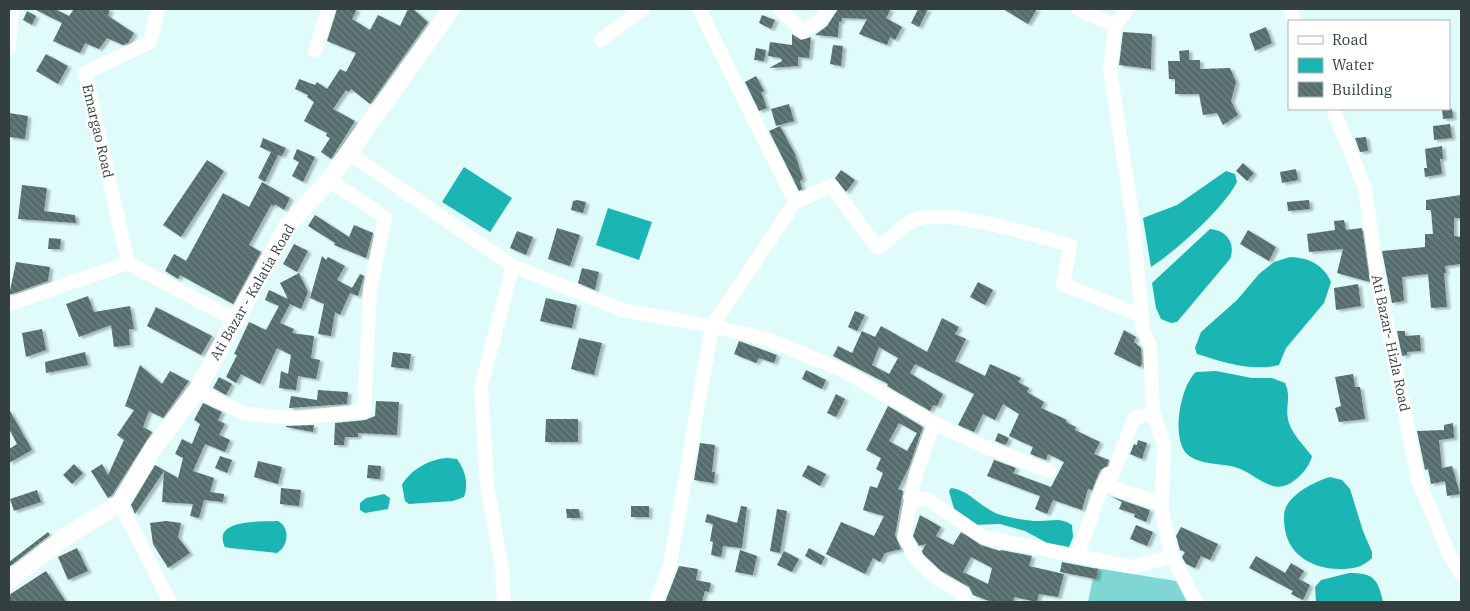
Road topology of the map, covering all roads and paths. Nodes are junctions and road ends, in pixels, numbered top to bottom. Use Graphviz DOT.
graph roads {
  1 [pos="12,9"];
  2 [pos="158,9"];
  3 [pos="328,9"];
  4 [pos="451,9"];
  5 [pos="643,9"];
  6 [pos="699,9"];
  7 [pos="780,9"];
  8 [pos="829,9"];
  9 [pos="1078,9"];
  10 [pos="1127,9"];
  11 [pos="1115,26"];
  12 [pos="602,40"];
  13 [pos="9,48"];
  14 [pos="315,51"];
  15 [pos="1333,110"];
  16 [pos="349,153"];
  17 [pos="329,180"];
  18 [pos="794,202"];
  19 [pos="128,263"];
  20 [pos="513,266"];
  21 [pos="9,304"];
  22 [pos="1142,316"];
  23 [pos="235,320"];
  24 [pos="712,326"];
  25 [pos="197,390"];
  26 [pos="1153,413"];
  27 [pos="934,423"];
  28 [pos="1049,471"];
  29 [pos="1103,484"];
  30 [pos="910,497"];
  31 [pos="1162,504"];
  32 [pos="117,506"];
  33 [pos="1077,556"];
  34 [pos="1172,556"];
  35 [pos="1461,575"];
  36 [pos="9,580"];
  37 [pos="170,602"];
  38 [pos="504,602"];
  39 [pos="656,602"];
  40 [pos="963,602"];
  41 [pos="1196,602"];
  1 -- 13 [label="street"];
  2 -- 19 [label="street, Emargao Road"];
  3 -- 14 [label="street"];
  4 -- 16 [label="main road, Ati Bazar - Kalatia Road"];
  5 -- 12 [label="street"];
  6 -- 18 [label="street"];
  7 -- 8 [label="street"];
  9 -- 11 [label="street"];
  10 -- 11 [label="street"];
  11 -- 22 [label="street"];
  15 -- 35 [label="street, Ati Bazar- Hizla Road"];
  16 -- 17 [label="main road, Ati Bazar - Kalatia Road"];
  16 -- 20 [label="street"];
  17 -- 23 [label="main road, Ati Bazar - Kalatia Road"];
  17 -- 25 [label="street"];
  18 -- 22 [label="street"];
  18 -- 24 [label="street"];
  19 -- 21 [label="street"];
  19 -- 23 [label="street"];
  20 -- 24 [label="street"];
  20 -- 38 [label="street"];
  22 -- 26 [label="street"];
  23 -- 25 [label="main road, Ati Bazar - Kalatia Road"];
  24 -- 27 [label="street"];
  24 -- 39 [label="street"];
  25 -- 32 [label="main road, Ati Bazar - Kalatia Road"];
  26 -- 29 [label="street"];
  26 -- 31 [label="street"];
  27 -- 28 [label="street"];
  27 -- 30 [label="street"];
  29 -- 31 [label="street"];
  29 -- 33 [label="street"];
  30 -- 33 [label="street"];
  30 -- 40 [label="street"];
  31 -- 34 [label="street"];
  32 -- 36 [label="main road"];
  32 -- 37 [label="street"];
  33 -- 34 [label="street"];
  34 -- 41 [label="street"];
}
